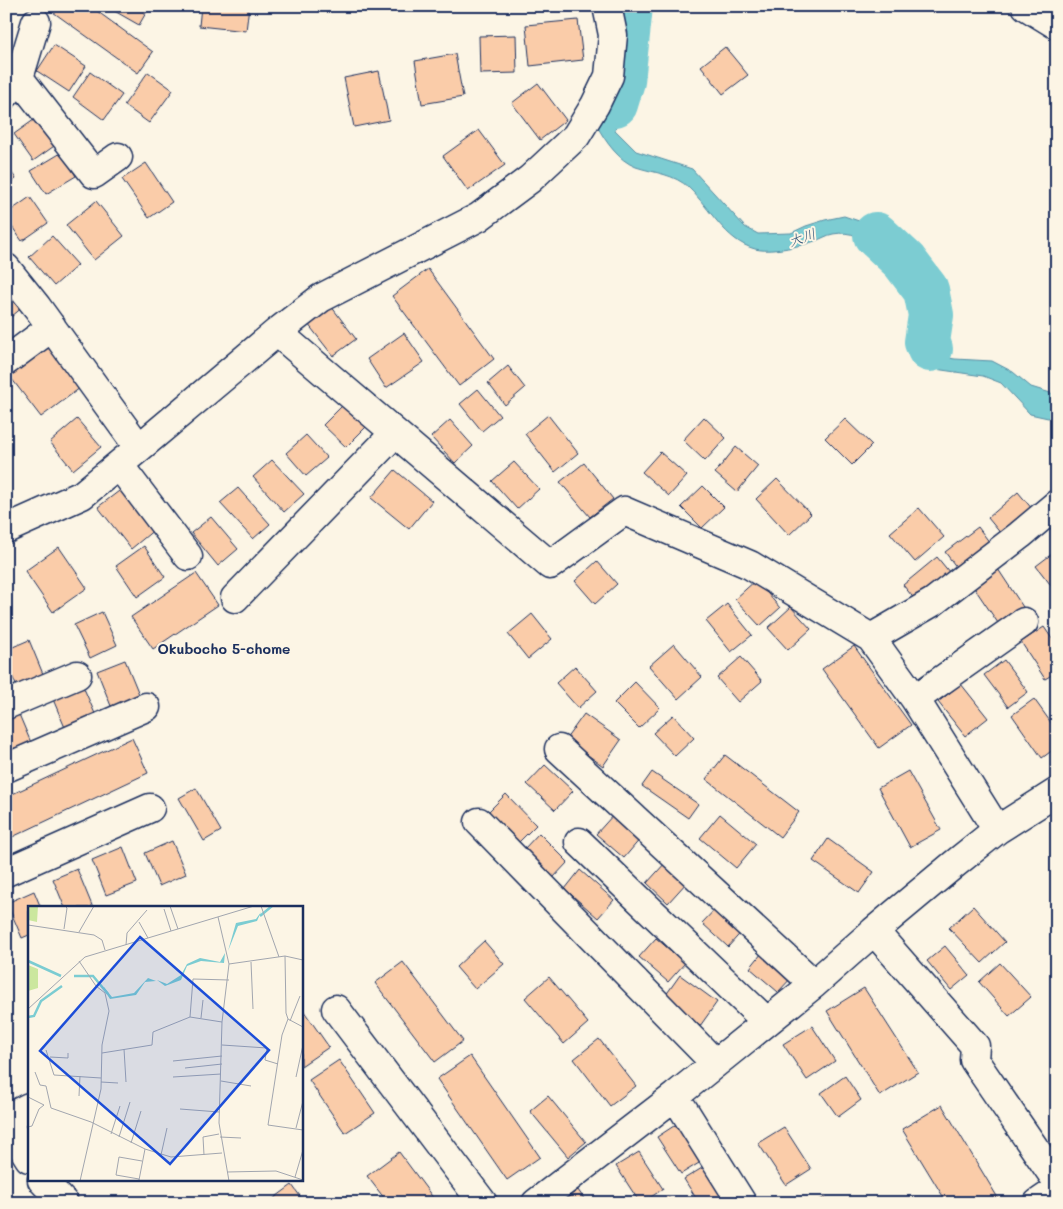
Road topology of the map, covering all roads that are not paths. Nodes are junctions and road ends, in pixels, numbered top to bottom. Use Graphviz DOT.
graph roads {
  1 [pos="607,6"];
  2 [pos="1026,6"];
  3 [pos="36,22"];
  4 [pos="1057,25"];
  5 [pos="12,86"];
  6 [pos="118,157"];
  7 [pos="6,268"];
  8 [pos="52,327"];
  9 [pos="277,332"];
  10 [pos="6,361"];
  11 [pos="395,434"];
  12 [pos="129,457"];
  13 [pos="1057,504"];
  14 [pos="6,529"];
  15 [pos="188,556"];
  16 [pos="235,598"];
  17 [pos="1024,622"];
  18 [pos="871,638"];
  19 [pos="77,675"];
  20 [pos="915,699"];
  21 [pos="6,705"];
  22 [pos="146,707"];
  23 [pos="559,749"];
  24 [pos="6,768"];
  25 [pos="1057,792"];
  26 [pos="150,808"];
  27 [pos="479,822"];
  28 [pos="997,830"];
  29 [pos="579,842"];
  30 [pos="6,872"];
  31 [pos="874,931"];
  32 [pos="814,984"];
  33 [pos="336,1009"];
  34 [pos="768,1022"];
  35 [pos="716,1064"];
  36 [pos="675,1096"];
  37 [pos="28,1107"];
  38 [pos="6,1120"];
  39 [pos="28,1156"];
  40 [pos="1057,1180"];
  41 [pos="44,1182"];
  42 [pos="1057,1190"];
  43 [pos="64,1203"];
  44 [pos="483,1203"];
  45 [pos="536,1203"];
  46 [pos="742,1203"];
  47 [pos="1038,1203"];
  1 -- 9 [label="street"];
  2 -- 4 [label="street"];
  3 -- 5 [label="street"];
  5 -- 6 [label="street"];
  7 -- 8 [label="street"];
  8 -- 10 [label="street"];
  8 -- 12 [label="street"];
  9 -- 11 [label="street"];
  9 -- 12 [label="street"];
  11 -- 16 [label="street"];
  11 -- 18 [label="street"];
  12 -- 14 [label="street"];
  12 -- 15 [label="street"];
  13 -- 18 [label="street"];
  17 -- 20 [label="street"];
  18 -- 20 [label="street"];
  19 -- 21 [label="street"];
  20 -- 28 [label="street"];
  22 -- 24 [label="street"];
  23 -- 32 [label="street"];
  25 -- 28 [label="street"];
  26 -- 30 [label="street"];
  27 -- 35 [label="street"];
  28 -- 31 [label="street"];
  29 -- 34 [label="street"];
  31 -- 32 [label="street"];
  31 -- 40 [label="street"];
  32 -- 34 [label="street"];
  33 -- 44 [label="street"];
  34 -- 35 [label="street"];
  35 -- 36 [label="street"];
  36 -- 45 [label="street"];
  36 -- 46 [label="street"];
  37 -- 38 [label="street"];
  38 -- 39 [label="street"];
  41 -- 43 [label="street"];
  42 -- 47 [label="street"];
}
